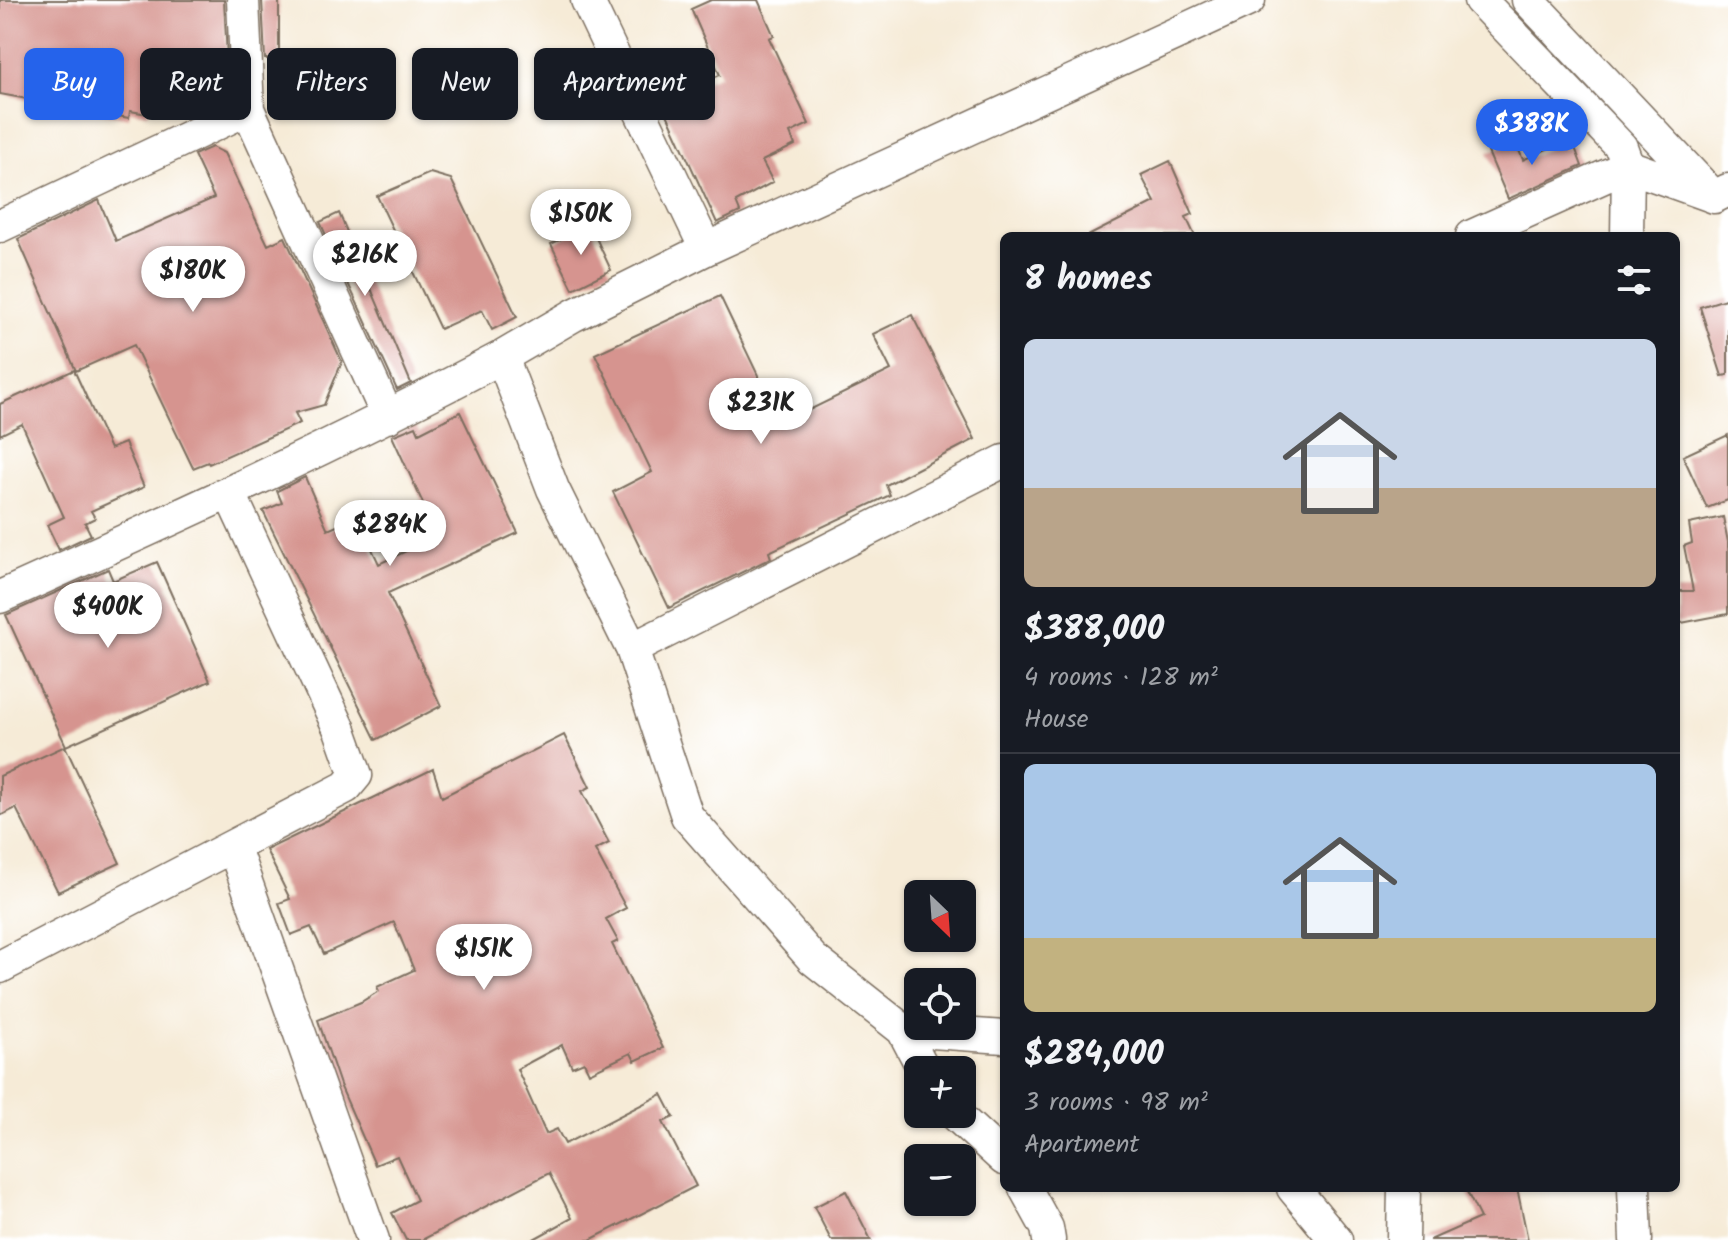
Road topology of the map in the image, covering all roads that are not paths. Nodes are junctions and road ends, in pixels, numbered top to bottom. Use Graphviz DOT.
graph roads {
  1 [pos="243,0"];
  2 [pos="587,0"];
  3 [pos="1249,0"];
  4 [pos="1480,0"];
  5 [pos="1528,0"];
  6 [pos="245,48"];
  7 [pos="251,116"];
  8 [pos="225,120"];
  9 [pos="1628,166"];
  10 [pos="1723,198"];
  11 [pos="0,226"];
  12 [pos="1481,232"];
  13 [pos="1627,232"];
  14 [pos="706,249"];
  15 [pos="502,357"];
  16 [pos="388,417"];
  17 [pos="1000,463"];
  18 [pos="230,494"];
  19 [pos="0,597"];
  20 [pos="632,649"];
  21 [pos="234,848"];
  22 [pos="0,967"];
  23 [pos="903,1030"];
  24 [pos="1000,1037"];
  25 [pos="917,1056"];
  26 [pos="970,1128"];
  27 [pos="1000,1155"];
  28 [pos="1027,1192"];
  29 [pos="1296,1192"];
  30 [pos="1404,1192"];
  31 [pos="1634,1192"];
  32 [pos="373,1240"];
  33 [pos="1049,1240"];
  34 [pos="1336,1240"];
  35 [pos="1403,1240"];
  36 [pos="1636,1240"];
  1 -- 6 [label="street"];
  2 -- 14 [label="street"];
  3 -- 14 [label="street"];
  4 -- 9 [label="street"];
  5 -- 10 [label="street"];
  7 -- 16 [label="street"];
  8 -- 11 [label="street"];
  9 -- 10 [label="street"];
  9 -- 12 [label="street"];
  9 -- 13 [label="street"];
  14 -- 15 [label="street"];
  15 -- 16 [label="street"];
  15 -- 20 [label="street"];
  16 -- 18 [label="street"];
  17 -- 20 [label="street"];
  18 -- 19 [label="street"];
  18 -- 21 [label="street"];
  20 -- 23 [label="street"];
  21 -- 22 [label="street"];
  21 -- 32 [label="street"];
  23 -- 24 [label="street"];
  23 -- 25 [label="street"];
  26 -- 27 [label="street"];
  28 -- 33 [label="street"];
  29 -- 34 [label="street"];
  30 -- 35 [label="street"];
  31 -- 36 [label="street"];
}
